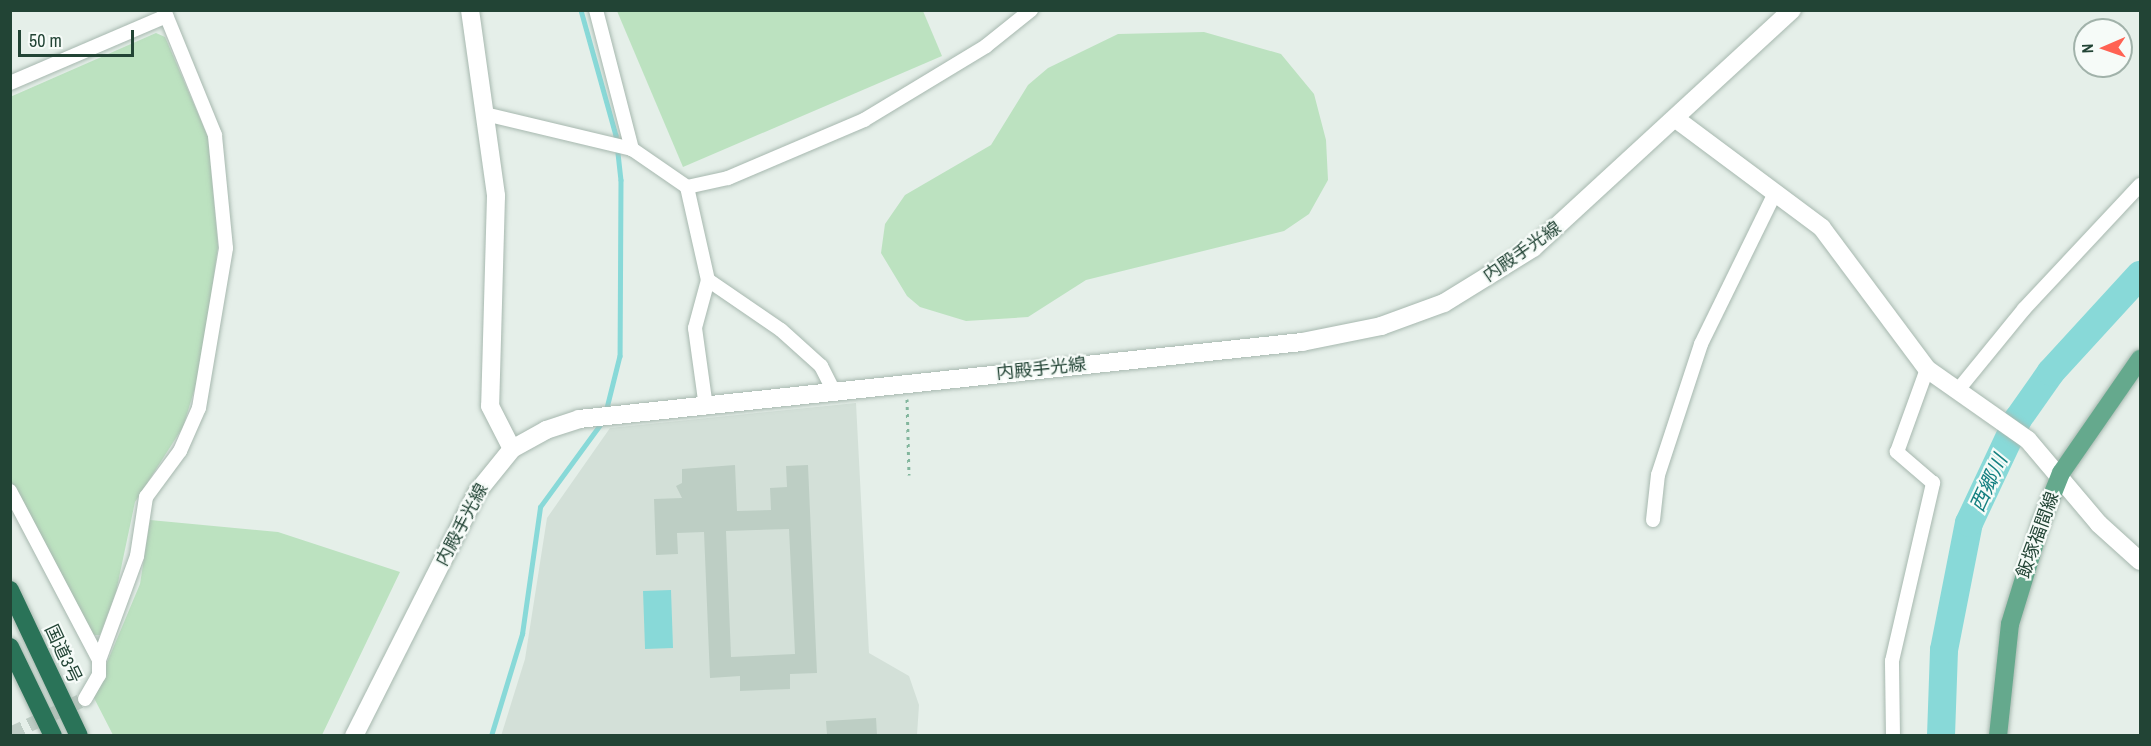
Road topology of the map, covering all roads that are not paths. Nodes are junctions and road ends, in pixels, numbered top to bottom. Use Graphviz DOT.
graph roads {
  1 [pos="470,10"];
  2 [pos="596,10"];
  3 [pos="1031,10"];
  4 [pos="1792,10"];
  5 [pos="165,13"];
  6 [pos="10,83"];
  7 [pos="485,114"];
  8 [pos="1676,119"];
  9 [pos="632,148"];
  10 [pos="2140,185"];
  11 [pos="687,187"];
  12 [pos="1775,193"];
  13 [pos="708,280"];
  14 [pos="2140,359"];
  15 [pos="1927,369"];
  16 [pos="834,392"];
  17 [pos="1964,394"];
  18 [pos="706,407"];
  19 [pos="512,450"];
  20 [pos="2061,473"];
  21 [pos="10,490"];
  22 [pos="1653,520"];
  23 [pos="2140,561"];
  24 [pos="10,590"];
  25 [pos="10,647"];
  26 [pos="99,660"];
  27 [pos="85,699"];
  28 [pos="53,735"];
  29 [pos="79,735"];
  30 [pos="354,735"];
  31 [pos="1893,735"];
  32 [pos="1998,735"];
  1 -- 7 [label="main road"];
  2 -- 9 [label="street"];
  3 -- 11 [label="street"];
  4 -- 8 [label="main road, 内殿手光線"];
  5 -- 6 [label="street"];
  5 -- 26 [label="street"];
  7 -- 9 [label="street"];
  7 -- 19 [label="main road"];
  8 -- 12 [label="main road"];
  8 -- 16 [label="main road, 内殿手光線"];
  9 -- 11 [label="street"];
  10 -- 17 [label="street"];
  11 -- 13 [label="street"];
  12 -- 15 [label="main road"];
  12 -- 22 [label="street"];
  13 -- 16 [label="street"];
  13 -- 18 [label="street"];
  14 -- 20 [label="main road, 飯塚福間線"];
  15 -- 17 [label="main road"];
  15 -- 31 [label="street"];
  16 -- 18 [label="main road, 内殿手光線"];
  17 -- 20 [label="main road"];
  18 -- 19 [label="main road, 内殿手光線"];
  19 -- 30 [label="main road, 内殿手光線"];
  20 -- 23 [label="main road"];
  20 -- 32 [label="main road, 飯塚福間線"];
  21 -- 26 [label="street"];
  24 -- 29 [label="highway, 国道3号"];
  25 -- 28 [label="highway"];
  26 -- 27 [label="street"];
}
